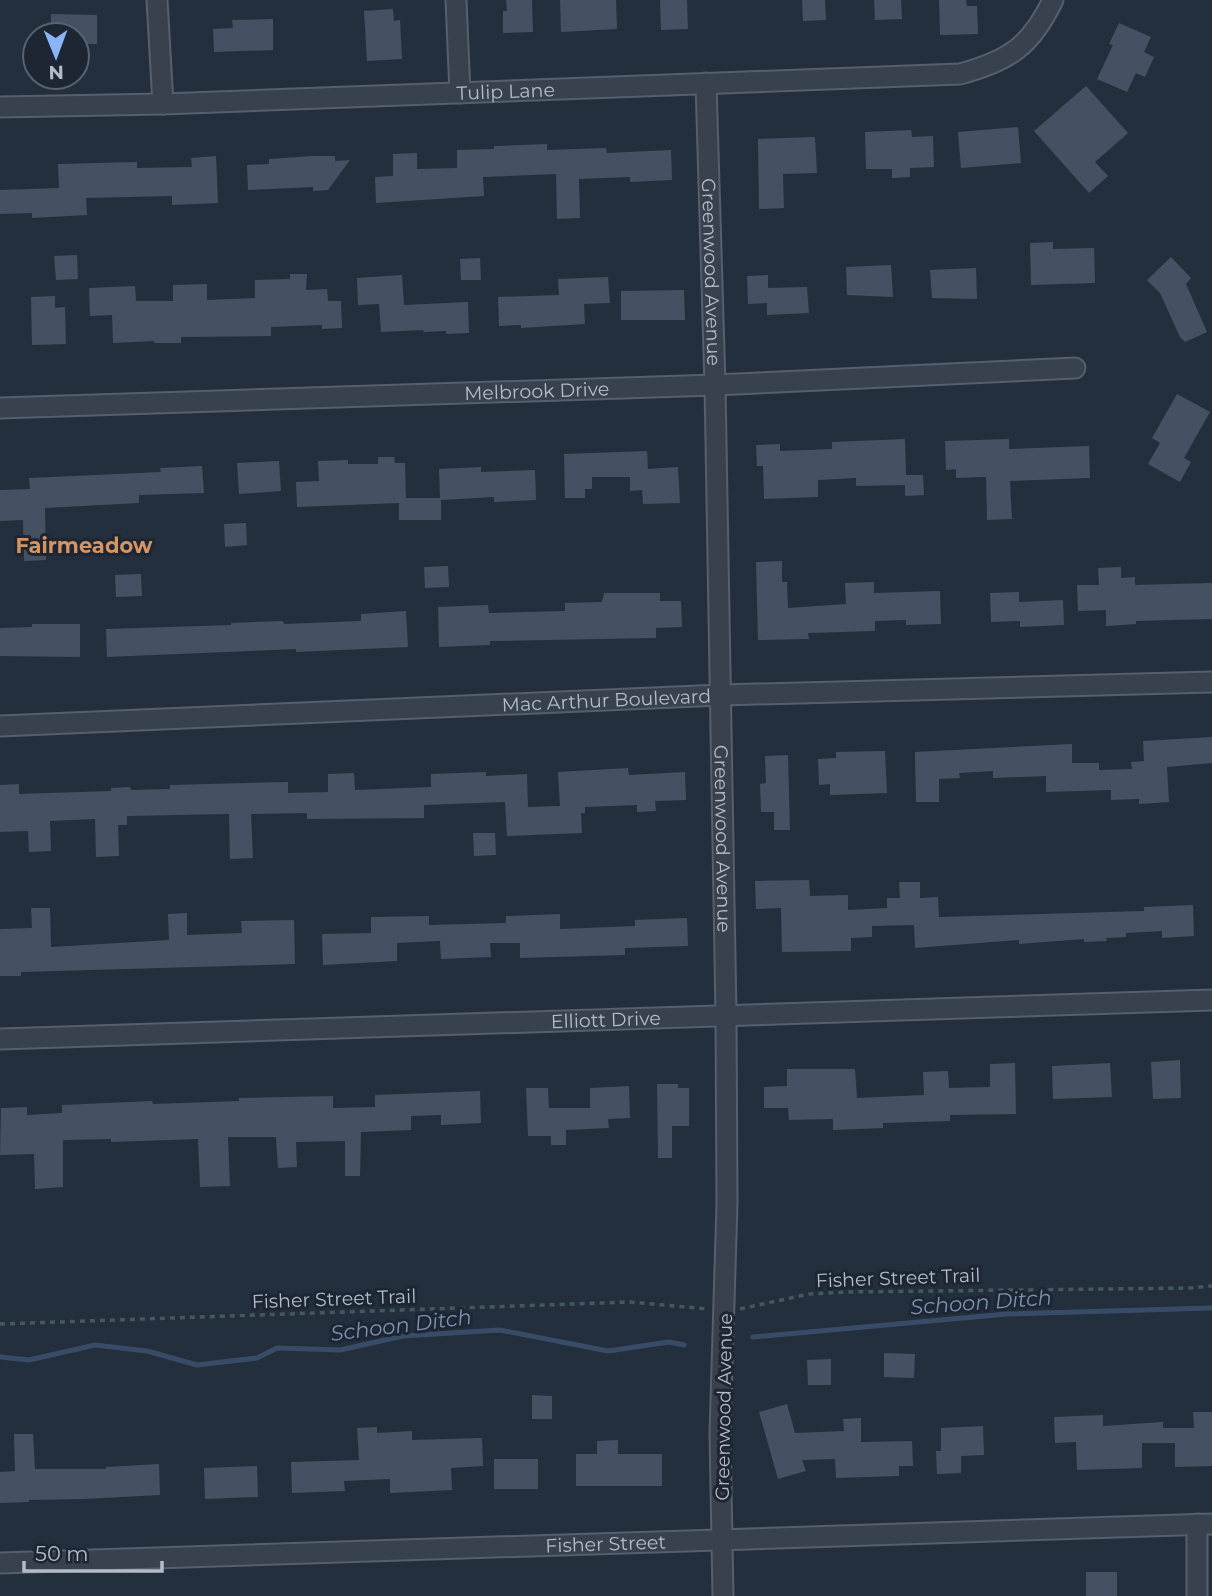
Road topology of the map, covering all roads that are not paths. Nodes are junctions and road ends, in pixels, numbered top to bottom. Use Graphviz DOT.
graph roads {
  1 [pos="156,0"];
  2 [pos="456,0"];
  3 [pos="1053,0"];
  4 [pos="706,83"];
  5 [pos="460,93"];
  6 [pos="163,104"];
  7 [pos="0,107"];
  8 [pos="1075,368"];
  9 [pos="715,385"];
  10 [pos="0,408"];
  11 [pos="1212,682"];
  12 [pos="721,695"];
  13 [pos="0,726"];
  14 [pos="1212,1000"];
  15 [pos="726,1016"];
  16 [pos="0,1039"];
  17 [pos="1204,1524"];
  18 [pos="723,1538"];
  19 [pos="0,1563"];
  20 [pos="723,1596"];
  21 [pos="1198,1596"];
  1 -- 6 [label="street"];
  2 -- 5 [label="street"];
  3 -- 4 [label="street, Tulip Lane"];
  4 -- 5 [label="street, Tulip Lane"];
  4 -- 9 [label="street, Greenwood Avenue"];
  5 -- 6 [label="street, Tulip Lane"];
  6 -- 7 [label="street, Tulip Lane"];
  8 -- 9 [label="street, Melbrook Drive"];
  9 -- 10 [label="street, Melbrook Drive"];
  9 -- 12 [label="street, Greenwood Avenue"];
  11 -- 12 [label="street, Mac Arthur Boulevard"];
  12 -- 13 [label="street, Mac Arthur Boulevard"];
  12 -- 15 [label="street, Greenwood Avenue"];
  14 -- 15 [label="street, Elliott Drive"];
  15 -- 16 [label="street, Elliott Drive"];
  15 -- 18 [label="street, Greenwood Avenue"];
  17 -- 18 [label="street, Fisher Street"];
  17 -- 21 [label="street"];
  18 -- 19 [label="street, Fisher Street"];
  18 -- 20 [label="street, Greenwood Avenue"];
}
